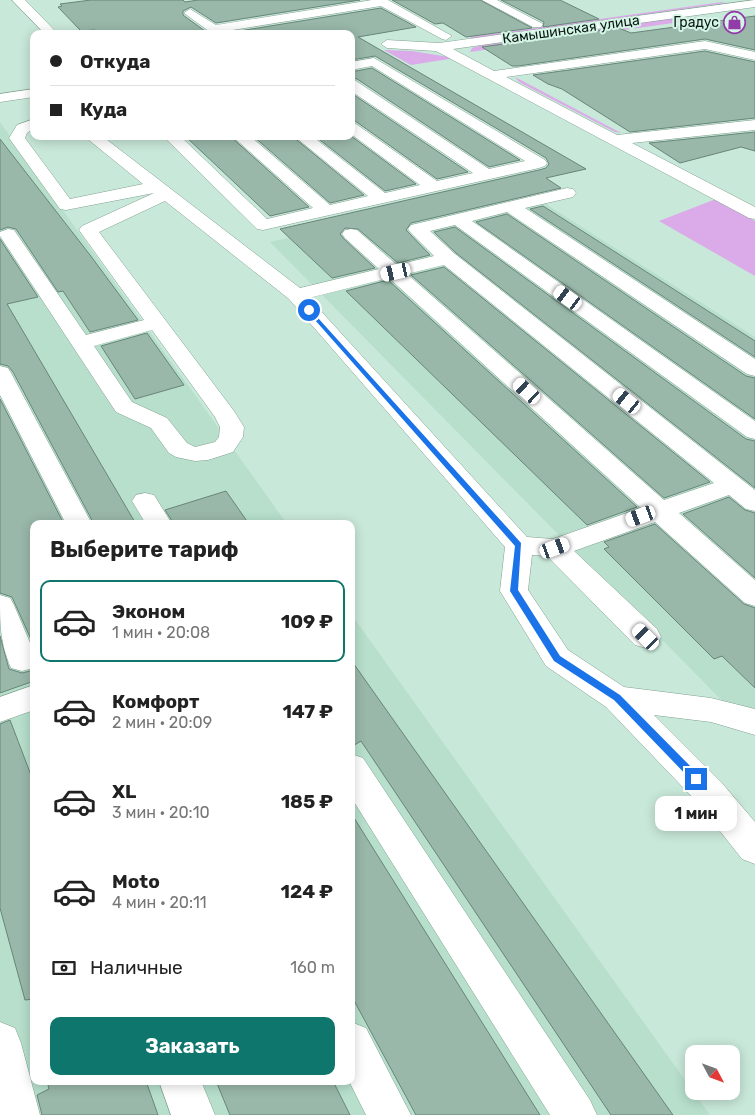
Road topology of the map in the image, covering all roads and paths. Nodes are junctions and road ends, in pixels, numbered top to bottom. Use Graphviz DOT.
graph roads {
  1 [pos="18,0"];
  2 [pos="488,0"];
  3 [pos="708,0"];
  4 [pos="380,1"];
  5 [pos="752,2"];
  6 [pos="264,7"];
  7 [pos="423,14"];
  8 [pos="279,18"];
  9 [pos="537,24"];
  10 [pos="48,30"];
  11 [pos="460,34"];
  12 [pos="442,42"];
  13 [pos="383,45"];
  14 [pos="639,54"];
  15 [pos="755,56"];
  16 [pos="676,63"];
  17 [pos="355,65"];
  18 [pos="492,76"];
  19 [pos="355,87"];
  20 [pos="30,94"];
  21 [pos="0,98"];
  22 [pos="444,104"];
  23 [pos="388,109"];
  24 [pos="364,111"];
  25 [pos="30,124"];
  26 [pos="755,125"];
  27 [pos="9,127"];
  28 [pos="355,130"];
  29 [pos="97,140"];
  30 [pos="175,140"];
  31 [pos="245,140"];
  32 [pos="307,140"];
  33 [pos="615,140"];
  34 [pos="487,175"];
  35 [pos="434,187"];
  36 [pos="161,190"];
  37 [pos="567,193"];
  38 [pos="382,199"];
  39 [pos="510,206"];
  40 [pos="327,211"];
  41 [pos="755,214"];
  42 [pos="458,219"];
  43 [pos="4,227"];
  44 [pos="351,234"];
  45 [pos="448,258"];
  46 [pos="396,272"];
  47 [pos="296,295"];
  48 [pos="156,323"];
  49 [pos="82,342"];
  50 [pos="755,369"];
  51 [pos="0,373"];
  52 [pos="755,432"];
  53 [pos="732,485"];
  54 [pos="145,501"];
  55 [pos="755,503"];
  56 [pos="658,510"];
  57 [pos="77,520"];
  58 [pos="157,520"];
  59 [pos="519,545"];
  60 [pos="555,548"];
  61 [pos="755,596"];
  62 [pos="0,604"];
  63 [pos="646,637"];
  64 [pos="22,660"];
  65 [pos="617,698"];
  66 [pos="755,722"];
  67 [pos="355,774"];
  68 [pos="755,848"];
  69 [pos="0,1043"];
  70 [pos="355,1050"];
  71 [pos="182,1085"];
  72 [pos="18,1115"];
  73 [pos="193,1115"];
  74 [pos="389,1115"];
  75 [pos="575,1115"];
  1 -- 10 [label="street"];
  2 -- 9 [label="street"];
  3 -- 9 [label="street, Камышинская улица"];
  4 -- 8 [label="street"];
  4 -- 12 [label="street"];
  5 -- 12 [label="street, Камышинская улица"];
  6 -- 8 [label="street"];
  7 -- 11 [label="street"];
  8 -- 8 [label="street"];
  9 -- 11 [label="street, Камышинская улица"];
  11 -- 12 [label="street, Камышинская улица"];
  12 -- 13 [label="street, Камышинская улица"];
  12 -- 18 [label="street"];
  14 -- 15 [label="street"];
  14 -- 16 [label="street"];
  14 -- 18 [label="street"];
  17 -- 22 [label="street"];
  18 -- 33 [label="street"];
  19 -- 23 [label="street"];
  20 -- 21 [label="street"];
  22 -- 23 [label="street"];
  22 -- 34 [label="street"];
  23 -- 24 [label="street"];
  23 -- 34 [label="street"];
  25 -- 27 [label="street"];
  25 -- 36 [label="street"];
  26 -- 33 [label="street"];
  28 -- 35 [label="street"];
  29 -- 36 [label="street"];
  30 -- 40 [label="street"];
  31 -- 40 [label="street"];
  32 -- 38 [label="street"];
  33 -- 41 [label="street"];
  34 -- 35 [label="street"];
  35 -- 38 [label="street"];
  36 -- 47 [label="street"];
  36 -- 48 [label="street"];
  37 -- 39 [label="street"];
  38 -- 40 [label="street"];
  39 -- 42 [label="street"];
  39 -- 50 [label="street"];
  42 -- 45 [label="street"];
  42 -- 52 [label="street"];
  43 -- 49 [label="street"];
  44 -- 46 [label="street"];
  45 -- 46 [label="street"];
  45 -- 53 [label="street"];
  46 -- 47 [label="street"];
  46 -- 56 [label="street"];
  47 -- 59 [label="street"];
  48 -- 49 [label="street"];
  48 -- 49 [label="street"];
  51 -- 57 [label="street"];
  53 -- 55 [label="street"];
  53 -- 56 [label="street"];
  54 -- 58 [label="street"];
  56 -- 60 [label="street"];
  56 -- 61 [label="street"];
  59 -- 60 [label="street"];
  59 -- 65 [label="street"];
  60 -- 63 [label="street"];
  62 -- 64 [label="street"];
  65 -- 66 [label="street"];
  65 -- 68 [label="street"];
  67 -- 75 [label="street"];
  69 -- 72 [label="street"];
  70 -- 74 [label="street"];
  71 -- 73 [label="street"];
}
